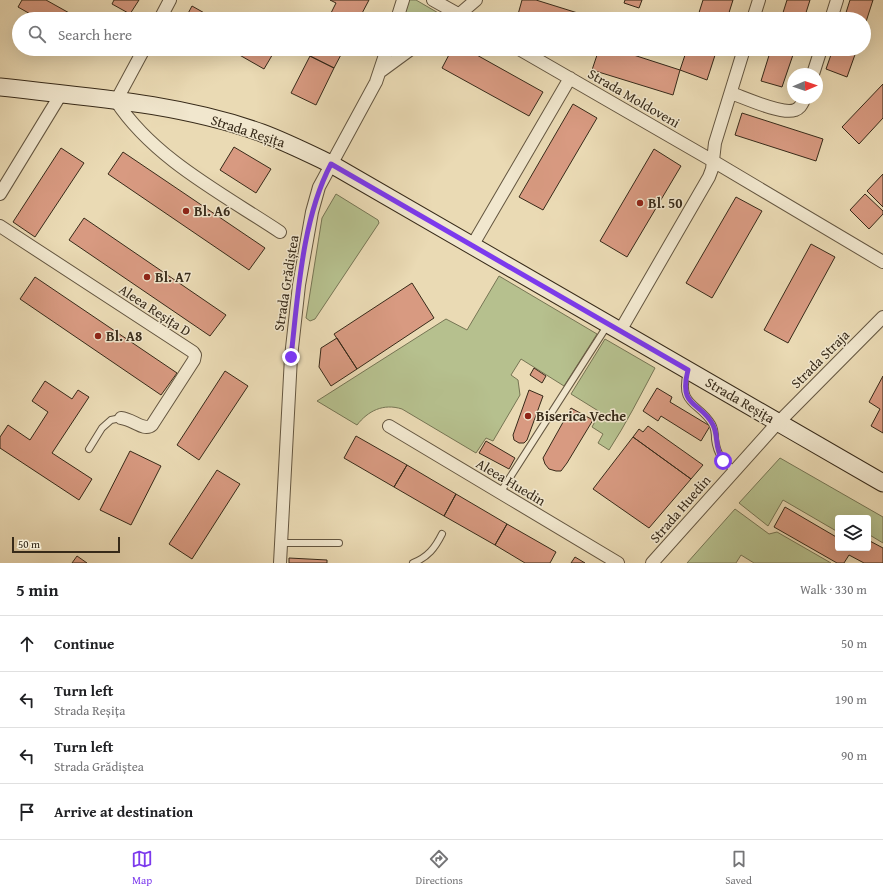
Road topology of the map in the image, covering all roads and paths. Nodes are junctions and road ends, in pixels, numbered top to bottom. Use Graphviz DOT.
graph roads {
  1 [pos="170,0"];
  2 [pos="402,0"];
  3 [pos="433,0"];
  4 [pos="476,0"];
  5 [pos="759,0"];
  6 [pos="837,0"];
  7 [pos="164,12"];
  8 [pos="399,12"];
  9 [pos="451,12"];
  10 [pos="465,12"];
  11 [pos="756,12"];
  12 [pos="833,12"];
  13 [pos="140,56"];
  14 [pos="385,56"];
  15 [pos="401,56"];
  16 [pos="531,56"];
  17 [pos="742,56"];
  18 [pos="819,56"];
  19 [pos="815,68"];
  20 [pos="381,71"];
  21 [pos="570,78"];
  22 [pos="0,87"];
  23 [pos="731,93"];
  24 [pos="61,94"];
  25 [pos="116,101"];
  26 [pos="802,104"];
  27 [pos="713,161"];
  28 [pos="331,164"];
  29 [pos="0,194"];
  30 [pos="0,226"];
  31 [pos="280,232"];
  32 [pos="472,246"];
  33 [pos="883,262"];
  34 [pos="883,317"];
  35 [pos="614,328"];
  36 [pos="688,370"];
  37 [pos="121,418"];
  38 [pos="778,422"];
  39 [pos="388,426"];
  40 [pos="89,449"];
  41 [pos="734,470"];
  42 [pos="883,483"];
  43 [pos="500,493"];
  44 [pos="442,534"];
  45 [pos="281,543"];
  46 [pos="339,543"];
  47 [pos="280,563"];
  48 [pos="413,563"];
  49 [pos="618,563"];
  50 [pos="652,563"];
  1 -- 7 [label="street"];
  2 -- 8 [label="street"];
  3 -- 9 [label="street"];
  4 -- 10 [label="street"];
  5 -- 11 [label="street"];
  6 -- 12 [label="street"];
  13 -- 25 [label="street"];
  14 -- 20 [label="street, Strada Grădiștea"];
  15 -- 20 [label="street, Strada Grădiștea"];
  16 -- 21 [label="street, Strada Moldoveni"];
  17 -- 23 [label="street"];
  18 -- 19 [label="street"];
  20 -- 28 [label="street, Strada Grădiștea"];
  21 -- 27 [label="street, Strada Moldoveni"];
  21 -- 32 [label="street"];
  22 -- 24 [label="street, Strada Reșița"];
  23 -- 26 [label="street"];
  23 -- 27 [label="street"];
  24 -- 25 [label="street, Strada Reșița"];
  24 -- 29 [label="street"];
  25 -- 28 [label="street, Strada Reșița"];
  25 -- 31 [label="street"];
  27 -- 33 [label="street, Strada Moldoveni"];
  27 -- 35 [label="street"];
  28 -- 32 [label="street, Strada Reșița"];
  28 -- 45 [label="street, Strada Grădiștea"];
  30 -- 37 [label="street, Aleea Reșița D"];
  32 -- 35 [label="street, Strada Reșița"];
  34 -- 38 [label="street, Strada Straja"];
  35 -- 36 [label="street, Strada Reșița"];
  35 -- 43 [label="lane"];
  36 -- 38 [label="street, Strada Reșița"];
  36 -- 41 [label="lane"];
  37 -- 40 [label="lane"];
  38 -- 41 [label="street, Strada Huedin"];
  38 -- 42 [label="street, Strada Reșița"];
  39 -- 43 [label="street, Aleea Huedin"];
  41 -- 50 [label="street, Strada Huedin"];
  43 -- 49 [label="street, Aleea Huedin"];
  44 -- 48 [label="lane"];
  45 -- 46 [label="lane"];
  45 -- 47 [label="street, Strada Grădiștea"];
}
